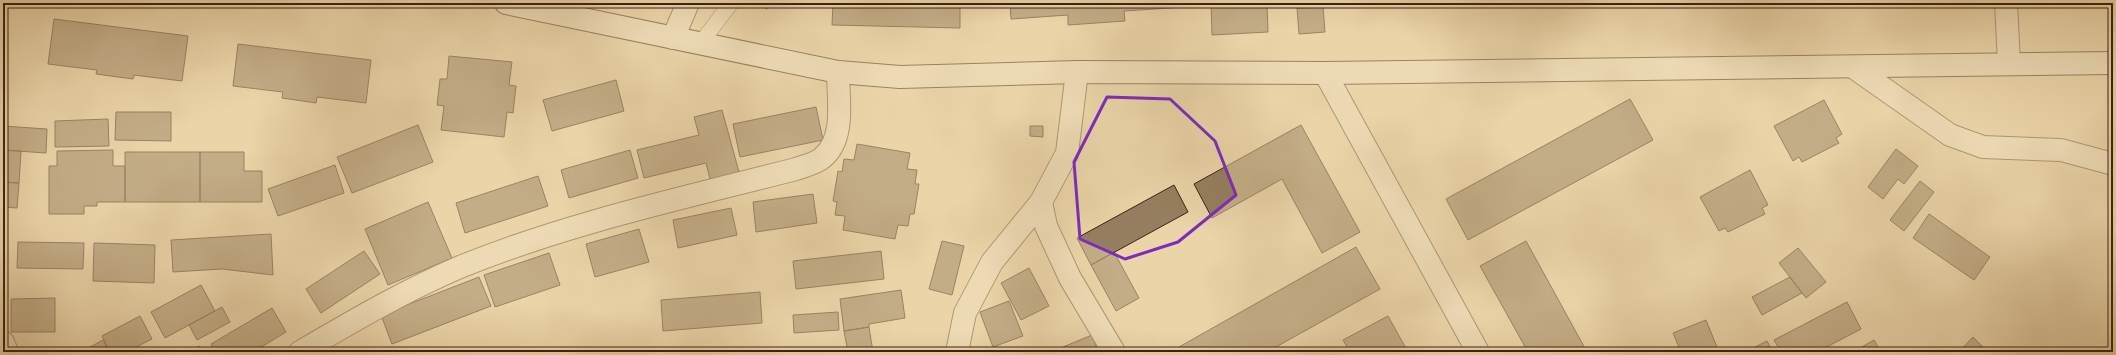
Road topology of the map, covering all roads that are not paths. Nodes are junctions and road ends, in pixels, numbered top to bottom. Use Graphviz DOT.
graph roads {
  1 [pos="506,3"];
  2 [pos="688,3"];
  3 [pos="731,3"];
  4 [pos="2006,3"];
  5 [pos="673,38"];
  6 [pos="700,44"];
  7 [pos="2009,63"];
  8 [pos="2113,63"];
  9 [pos="1853,66"];
  10 [pos="838,72"];
  11 [pos="1077,72"];
  12 [pos="1325,73"];
  13 [pos="2113,164"];
  14 [pos="1041,202"];
  15 [pos="3,342"];
  16 [pos="7,352"];
  17 [pos="300,352"];
  18 [pos="957,352"];
  19 [pos="1114,352"];
  20 [pos="1478,352"];
  1 -- 5 [label="street"];
  2 -- 5 [label="street"];
  3 -- 6 [label="lane"];
  4 -- 7 [label="street"];
  5 -- 6 [label="street"];
  6 -- 10 [label="street"];
  7 -- 8 [label="street"];
  7 -- 9 [label="street"];
  9 -- 12 [label="street"];
  9 -- 13 [label="street"];
  10 -- 11 [label="street"];
  10 -- 17 [label="street"];
  11 -- 12 [label="street"];
  11 -- 14 [label="street"];
  12 -- 20 [label="street"];
  14 -- 18 [label="street"];
  14 -- 19 [label="street"];
  15 -- 16 [label="street"];
}
